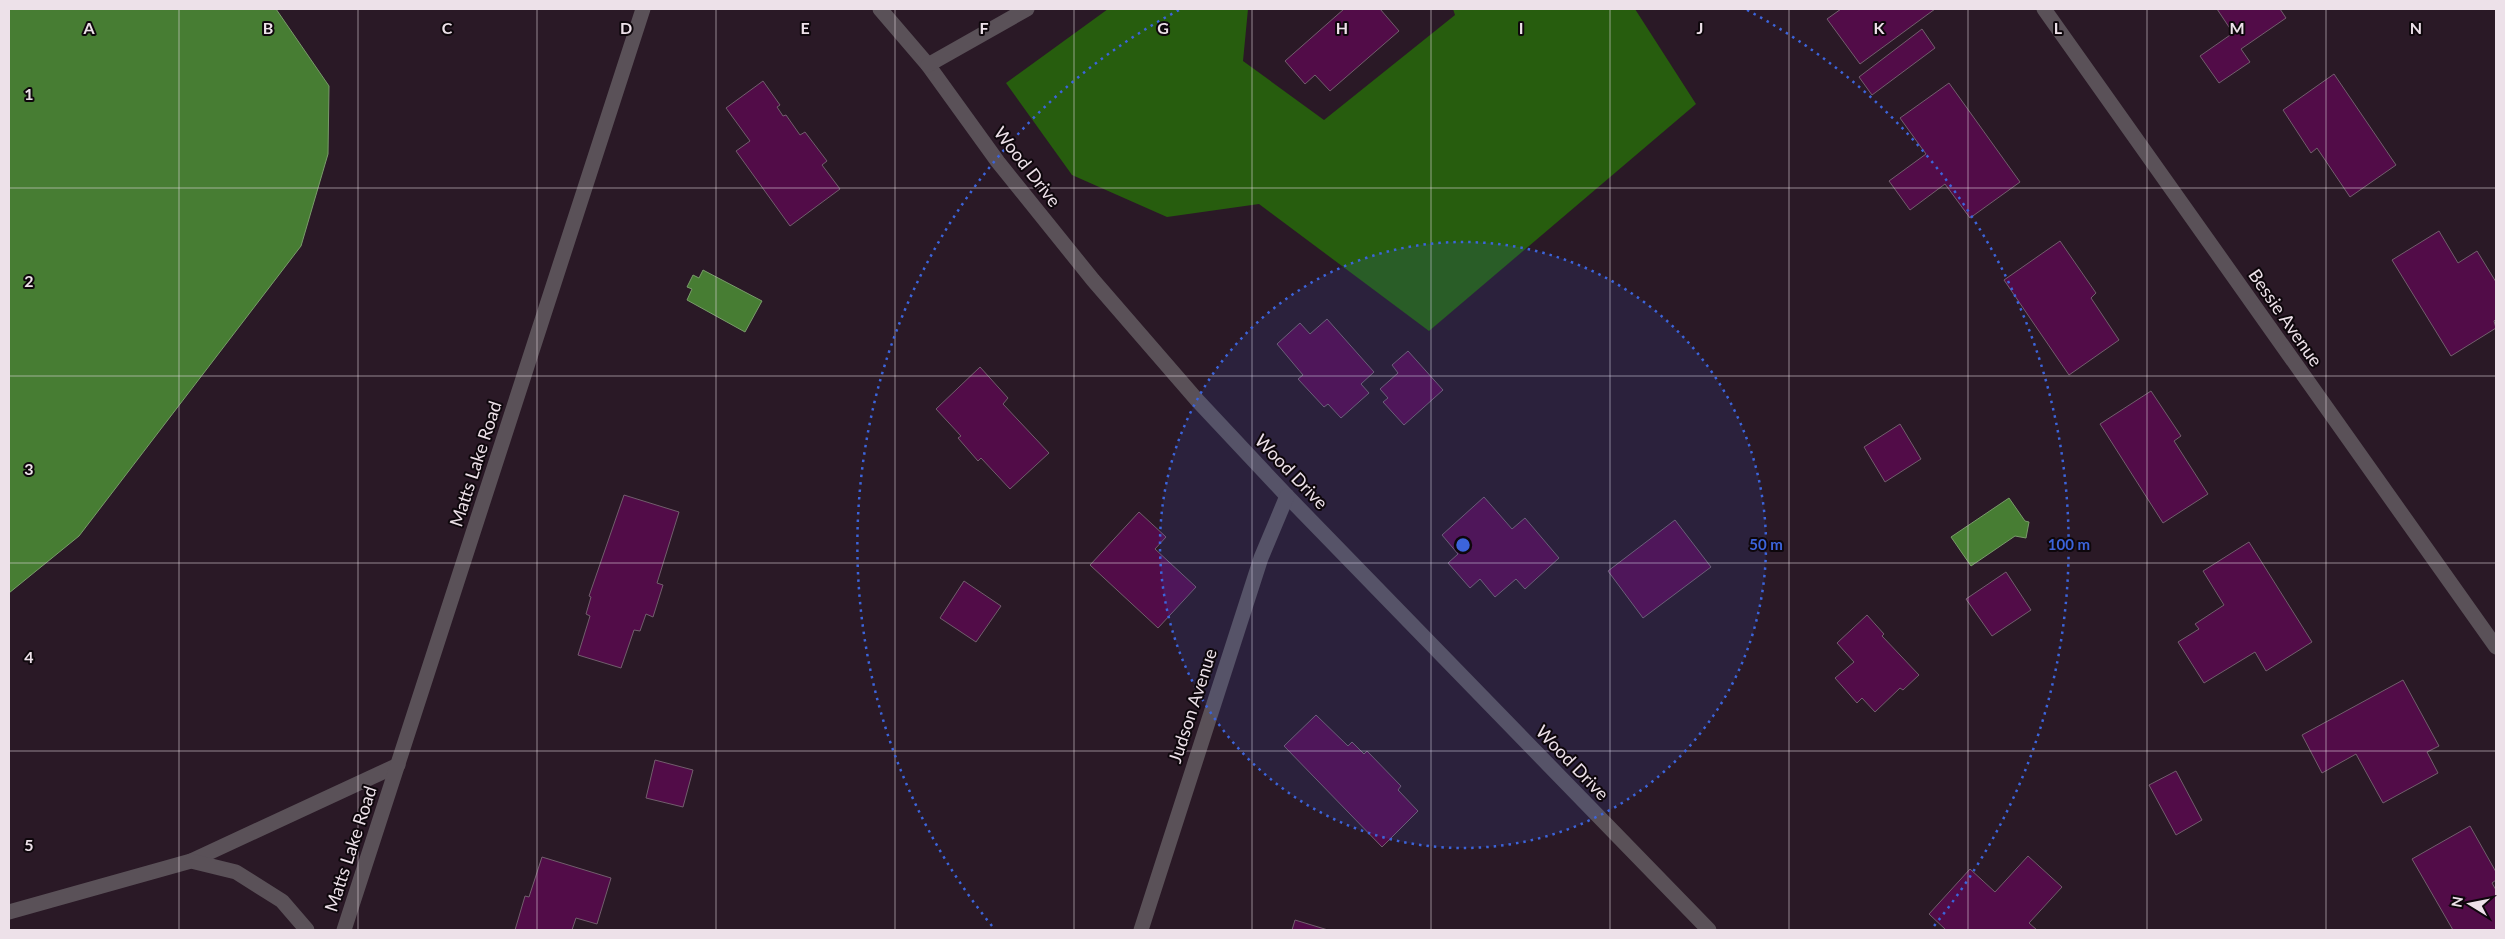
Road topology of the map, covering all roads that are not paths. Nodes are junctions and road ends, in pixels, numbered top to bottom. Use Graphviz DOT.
graph roads {
  1 [pos="643,9"];
  2 [pos="880,9"];
  3 [pos="1027,9"];
  4 [pos="2044,9"];
  5 [pos="928,65"];
  6 [pos="1287,496"];
  7 [pos="2496,648"];
  8 [pos="398,765"];
  9 [pos="191,861"];
  10 [pos="9,912"];
  11 [pos="307,930"];
  12 [pos="344,930"];
  13 [pos="1141,930"];
  14 [pos="1709,930"];
  1 -- 8 [label="street, Matts Lake Road"];
  2 -- 5 [label="street, Wood Drive"];
  3 -- 5 [label="street"];
  4 -- 7 [label="street, Bessie Avenue"];
  5 -- 6 [label="street, Wood Drive"];
  6 -- 13 [label="street, Judson Avenue"];
  6 -- 14 [label="street, Wood Drive"];
  8 -- 9 [label="street"];
  8 -- 12 [label="street, Matts Lake Road"];
  9 -- 10 [label="street"];
  9 -- 11 [label="street"];
}
